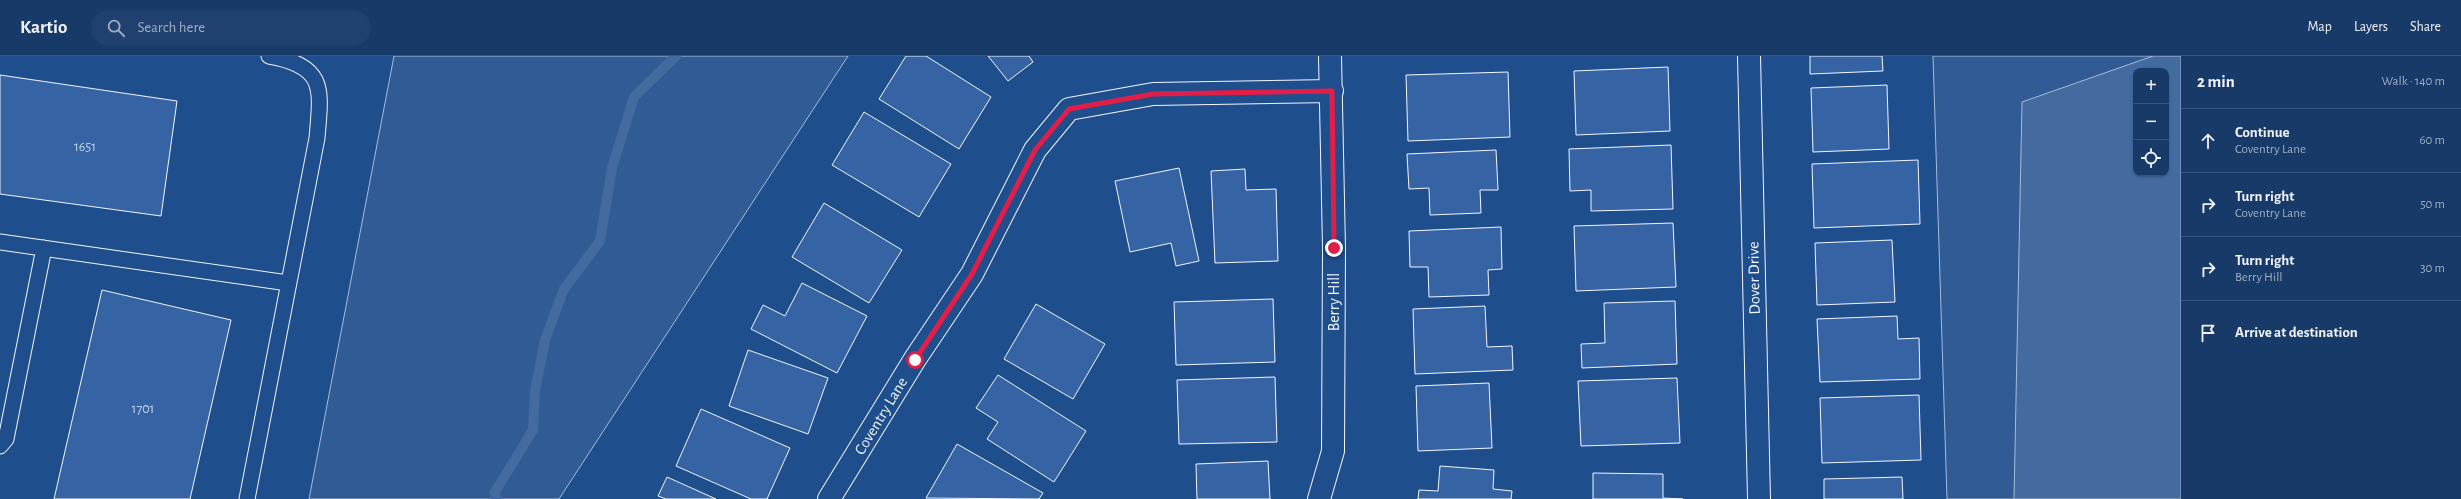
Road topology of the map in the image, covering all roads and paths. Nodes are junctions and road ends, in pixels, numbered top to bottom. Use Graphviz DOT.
graph roads {
  1 [pos="269,56"];
  2 [pos="1330,56"];
  3 [pos="1750,56"];
  4 [pos="1332,91"];
  5 [pos="0,242"];
  6 [pos="44,248"];
  7 [pos="288,283"];
  8 [pos="0,446"];
  9 [pos="247,499"];
  10 [pos="829,499"];
  11 [pos="1319,499"];
  12 [pos="1759,499"];
  1 -- 7 [label="lane"];
  2 -- 4 [label="street, Berry Hill"];
  3 -- 12 [label="street, Dover Drive"];
  4 -- 10 [label="street, Coventry Lane"];
  4 -- 11 [label="street, Berry Hill"];
  5 -- 6 [label="lane"];
  6 -- 7 [label="lane"];
  6 -- 8 [label="lane"];
  7 -- 9 [label="lane"];
}
